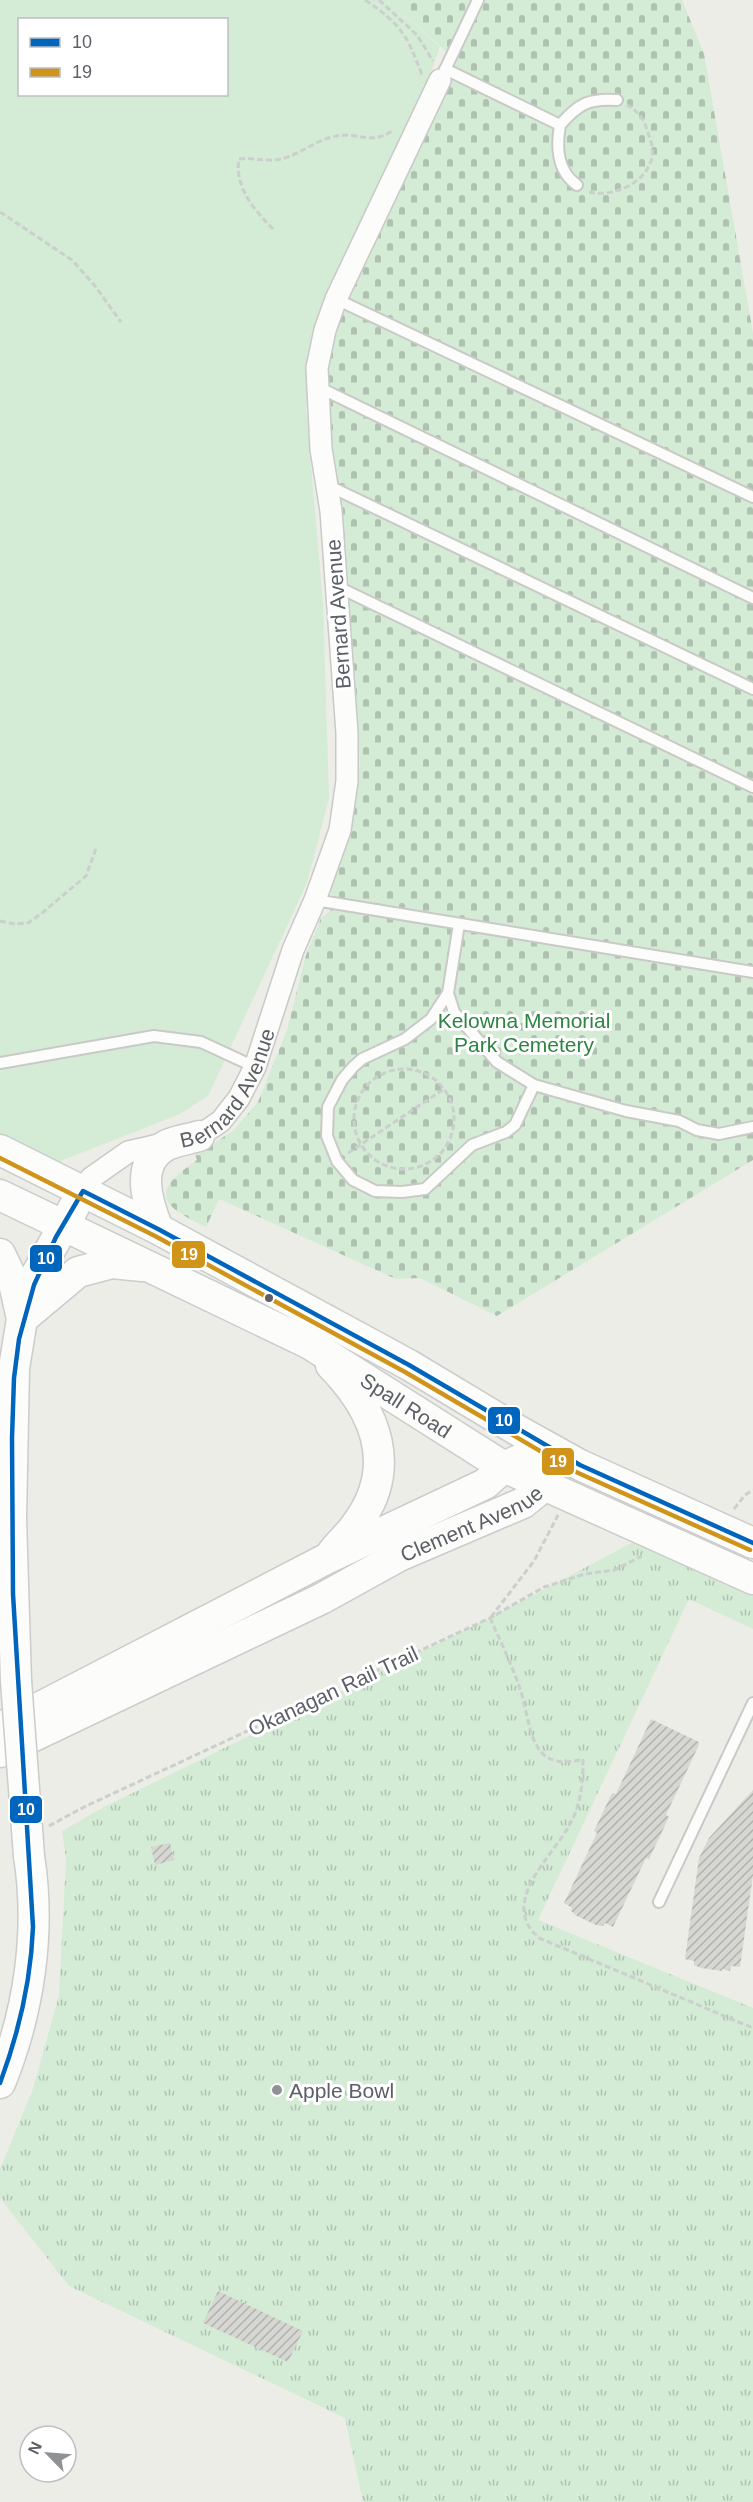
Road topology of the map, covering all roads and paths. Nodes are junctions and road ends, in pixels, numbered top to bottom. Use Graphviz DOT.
graph roads {
  1 [pos="365,0"];
  2 [pos="379,0"];
  3 [pos="478,0"];
  4 [pos="436,75"];
  5 [pos="617,100"];
  6 [pos="560,125"];
  7 [pos="394,130"];
  8 [pos="577,185"];
  9 [pos="0,212"];
  10 [pos="273,229"];
  11 [pos="336,299"];
  12 [pos="121,322"];
  13 [pos="318,387"];
  14 [pos="327,485"];
  15 [pos="753,497"];
  16 [pos="336,586"];
  17 [pos="753,598"];
  18 [pos="753,689"];
  19 [pos="753,787"];
  20 [pos="97,846"];
  21 [pos="315,900"];
  22 [pos="0,921"];
  23 [pos="459,924"];
  24 [pos="753,972"];
  25 [pos="448,993"];
  26 [pos="0,1063"];
  27 [pos="255,1067"];
  28 [pos="534,1085"];
  29 [pos="444,1089"];
  30 [pos="753,1127"];
  31 [pos="199,1136"];
  32 [pos="362,1145"];
  33 [pos="0,1150"];
  34 [pos="0,1174"];
  35 [pos="83,1191"];
  36 [pos="0,1195"];
  37 [pos="63,1225"];
  38 [pos="158,1229"];
  39 [pos="0,1254"];
  40 [pos="152,1267"];
  41 [pos="22,1319"];
  42 [pos="310,1344"];
  43 [pos="7,1365"];
  44 [pos="548,1446"];
  45 [pos="504,1467"];
  46 [pos="544,1486"];
  47 [pos="670,1542"];
  48 [pos="753,1543"];
  49 [pos="326,1559"];
  50 [pos="753,1579"];
  51 [pos="490,1618"];
  52 [pos="7,1649"];
  53 [pos="753,1703"];
  54 [pos="0,1728"];
  55 [pos="0,1752"];
  56 [pos="44,1829"];
  57 [pos="659,1902"];
  58 [pos="753,2028"];
  59 [pos="0,2083"];
  1 -- 4 [label="path"];
  2 -- 4 [label="path"];
  3 -- 4 [label="lane"];
  4 -- 6 [label="lane"];
  4 -- 11 [label="street, Bernard Avenue"];
  5 -- 6 [label="lane"];
  5 -- 8 [label="path"];
  6 -- 8 [label="lane"];
  7 -- 10 [label="path"];
  9 -- 12 [label="path"];
  11 -- 13 [label="street, Bernard Avenue"];
  11 -- 15 [label="lane"];
  13 -- 14 [label="street, Bernard Avenue"];
  13 -- 17 [label="lane"];
  14 -- 16 [label="street, Bernard Avenue"];
  14 -- 18 [label="lane"];
  16 -- 19 [label="lane"];
  16 -- 21 [label="street, Bernard Avenue"];
  20 -- 22 [label="path"];
  21 -- 23 [label="lane"];
  21 -- 27 [label="street, Bernard Avenue"];
  23 -- 24 [label="lane"];
  23 -- 25 [label="lane"];
  25 -- 28 [label="lane"];
  25 -- 28 [label="lane"];
  26 -- 27 [label="lane"];
  27 -- 31 [label="street, Bernard Avenue"];
  28 -- 30 [label="lane"];
  29 -- 32 [label="path"];
  29 -- 32 [label="path"];
  29 -- 32 [label="path"];
  31 -- 35 [label="street, Bernard Avenue"];
  31 -- 38 [label="main road"];
  33 -- 35 [label="main road"];
  34 -- 35 [label="main road"];
  35 -- 37 [label="main road, Bernard Avenue"];
  35 -- 38 [label="main road, Spall Road"];
  36 -- 37 [label="main road, Spall Road"];
  37 -- 40 [label="main road, Spall Road"];
  37 -- 41 [label="main road, Bernard Avenue"];
  38 -- 44 [label="main road, Spall Road"];
  39 -- 41 [label="main road"];
  40 -- 41 [label="main road"];
  40 -- 42 [label="main road, Spall Road"];
  41 -- 43 [label="main road, Bernard Avenue"];
  42 -- 45 [label="main road, Spall Road"];
  42 -- 49 [label="main road"];
  43 -- 52 [label="main road, Bernard Avenue"];
  44 -- 45 [label="main road, Clement Avenue"];
  44 -- 46 [label="main road, Clement Avenue"];
  44 -- 48 [label="main road, Spall Road"];
  45 -- 46 [label="main road, Spall Road"];
  45 -- 49 [label="main road, Clement Avenue"];
  46 -- 47 [label="main road, Spall Road"];
  46 -- 55 [label="main road, Clement Avenue"];
  47 -- 50 [label="main road, Spall Road"];
  47 -- 51 [label="path, Okanagan Rail Trail"];
  49 -- 54 [label="main road, Clement Avenue"];
  51 -- 56 [label="path, Okanagan Rail Trail"];
  51 -- 58 [label="path"];
  52 -- 59 [label="main road, Bernard Avenue, bridge"];
  53 -- 57 [label="lane"];
}
